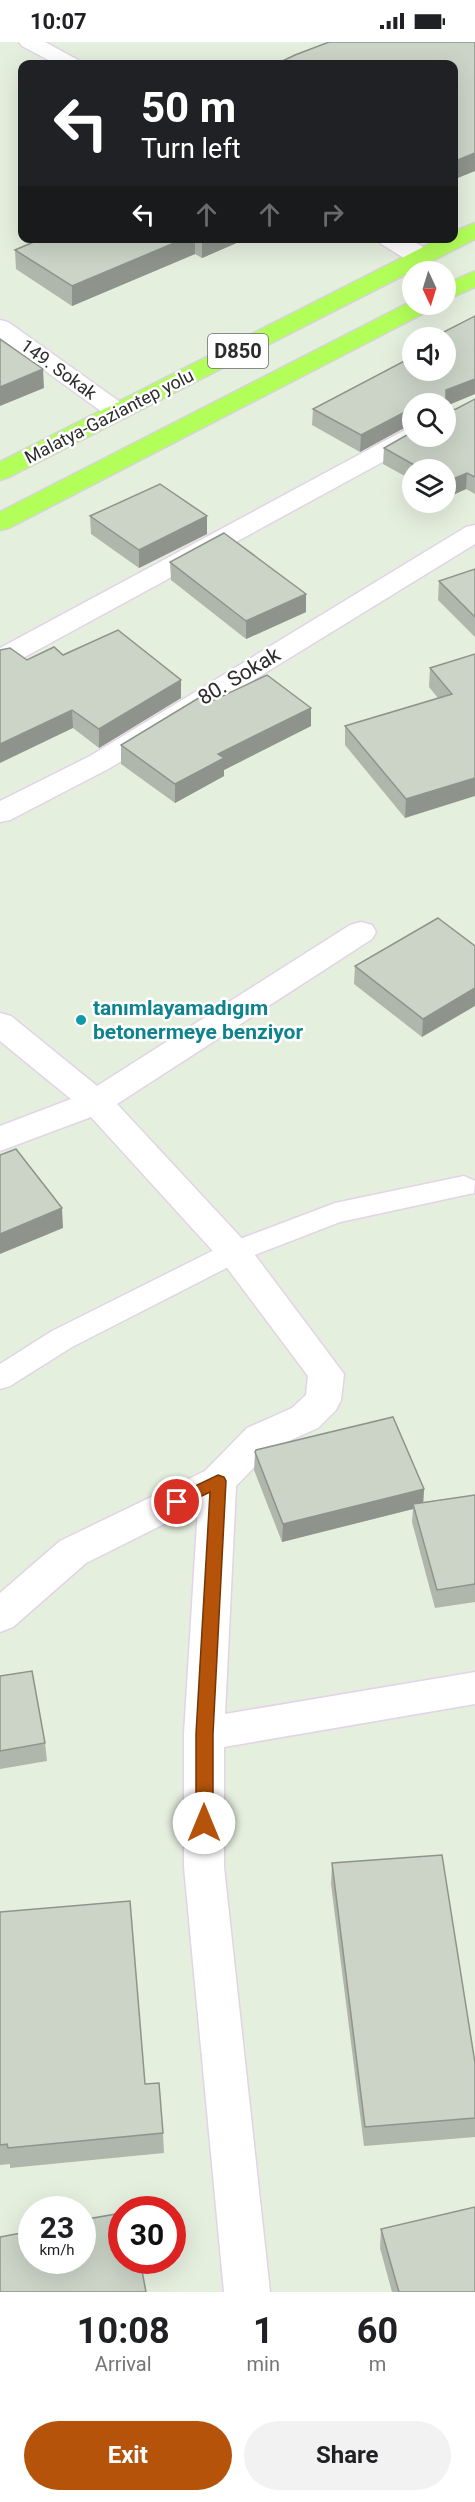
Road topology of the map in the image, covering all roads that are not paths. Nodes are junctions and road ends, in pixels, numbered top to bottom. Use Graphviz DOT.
graph roads {
  1 [pos="29,42"];
  2 [pos="63,60"];
  3 [pos="475,230"];
  4 [pos="458,238"];
  5 [pos="397,243"];
  6 [pos="449,243"];
  7 [pos="421,257"];
  8 [pos="475,278"];
  9 [pos="456,288"];
  10 [pos="403,315"];
  11 [pos="0,327"];
  12 [pos="117,412"];
  13 [pos="402,441"];
  14 [pos="0,472"];
  15 [pos="0,522"];
  16 [pos="475,533"];
  17 [pos="0,659"];
  18 [pos="0,813"];
  19 [pos="361,932"];
  20 [pos="0,1024"];
  21 [pos="96,1102"];
  22 [pos="0,1139"];
  23 [pos="464,1186"];
  24 [pos="234,1252"];
  25 [pos="0,1378"];
  26 [pos="218,1481"];
  27 [pos="0,1616"];
  28 [pos="475,1688"];
  29 [pos="204,1734"];
  30 [pos="247,2292"];
  1 -- 2 [label="street"];
  3 -- 4 [label="highway, Malatya-Gaziantep yolu / D850"];
  5 -- 7 [label="street"];
  6 -- 7 [label="highway, Malatya-Gaziantep yolu / D850"];
  7 -- 12 [label="highway, Malatya-Gaziantep yolu / D850"];
  8 -- 9 [label="highway"];
  10 -- 15 [label="highway, D850"];
  11 -- 12 [label="street, 149. Sokak"];
  12 -- 14 [label="highway, Malatya-Gaziantep yolu / D850"];
  13 -- 17 [label="street"];
  16 -- 18 [label="street, 80. Sokak"];
  19 -- 21 [label="street"];
  20 -- 21 [label="street"];
  21 -- 22 [label="street"];
  21 -- 24 [label="street"];
  23 -- 24 [label="lane"];
  24 -- 25 [label="lane"];
  24 -- 26 [label="street"];
  26 -- 27 [label="street"];
  26 -- 29 [label="street"];
  28 -- 29 [label="street"];
  29 -- 30 [label="street"];
}
